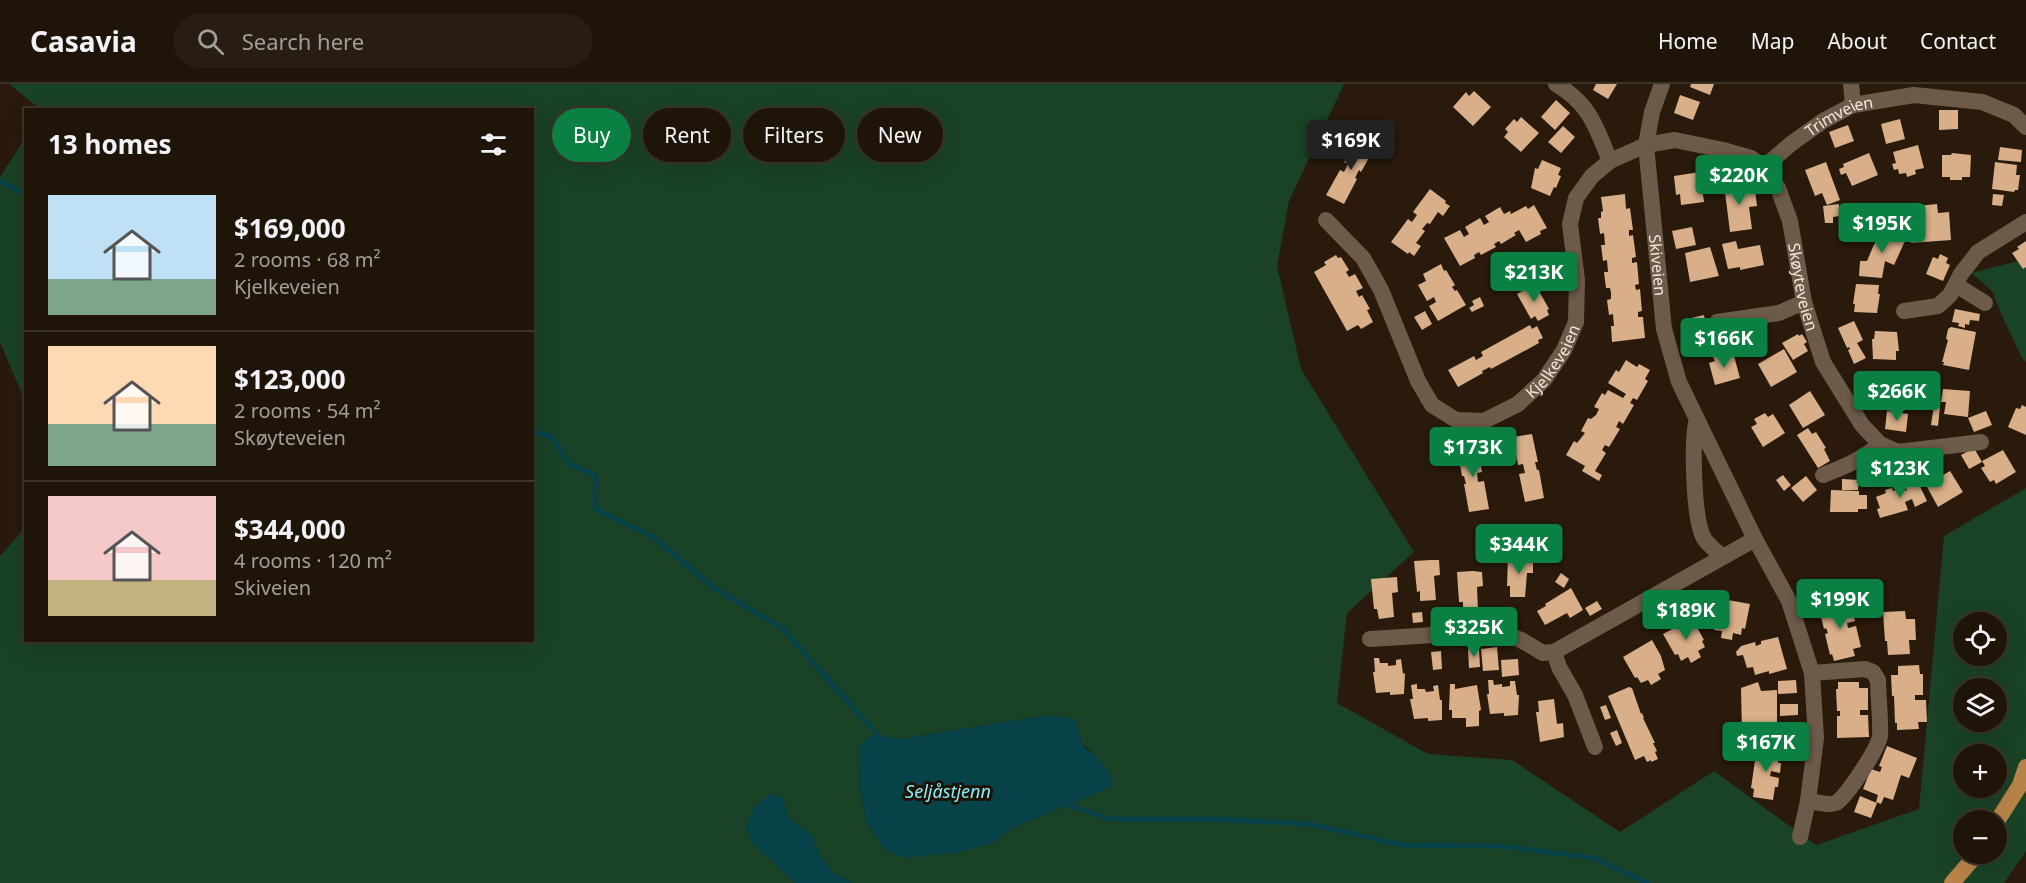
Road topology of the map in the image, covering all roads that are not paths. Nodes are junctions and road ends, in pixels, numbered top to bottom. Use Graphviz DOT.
graph roads {
  1 [pos="1556,84"];
  2 [pos="1662,84"];
  3 [pos="1851,84"];
  4 [pos="1852,105"];
  5 [pos="2026,127"];
  6 [pos="1646,145"];
  7 [pos="1610,162"];
  8 [pos="1764,167"];
  9 [pos="1326,220"];
  10 [pos="2026,222"];
  11 [pos="1956,285"];
  12 [pos="1804,302"];
  13 [pos="1985,303"];
  14 [pos="1904,311"];
  15 [pos="1718,322"];
  16 [pos="1696,419"];
  17 [pos="1981,442"];
  18 [pos="1880,444"];
  19 [pos="1823,475"];
  20 [pos="1755,539"];
  21 [pos="1722,557"];
  22 [pos="1370,639"];
  23 [pos="1554,652"];
  24 [pos="1812,674"];
  25 [pos="1595,747"];
  26 [pos="2026,767"];
  27 [pos="1808,801"];
  28 [pos="2005,810"];
  29 [pos="1800,837"];
  30 [pos="1968,864"];
  31 [pos="1952,883"];
  1 -- 7 [label="street"];
  2 -- 6 [label="street, Skiveien"];
  3 -- 4 [label="street"];
  4 -- 5 [label="street, Trimveien"];
  4 -- 8 [label="street, Trimveien"];
  6 -- 7 [label="street, Kjelkeveien"];
  6 -- 8 [label="street"];
  6 -- 16 [label="street, Skiveien"];
  7 -- 9 [label="street, Kjelkeveien"];
  8 -- 12 [label="street, Skøyteveien"];
  10 -- 11 [label="street"];
  11 -- 13 [label="street"];
  11 -- 14 [label="street"];
  12 -- 15 [label="street"];
  12 -- 18 [label="street, Skøyteveien"];
  16 -- 20 [label="street, Skiveien"];
  16 -- 21 [label="street"];
  17 -- 18 [label="street"];
  18 -- 19 [label="street"];
  20 -- 21 [label="street"];
  20 -- 24 [label="street, Skiveien"];
  21 -- 23 [label="street"];
  22 -- 23 [label="street"];
  23 -- 25 [label="street"];
  24 -- 27 [label="street, Skiveien"];
  24 -- 27 [label="street"];
  26 -- 28 [label="main road"];
  27 -- 29 [label="street, Skiveien"];
  30 -- 31 [label="main road"];
}
